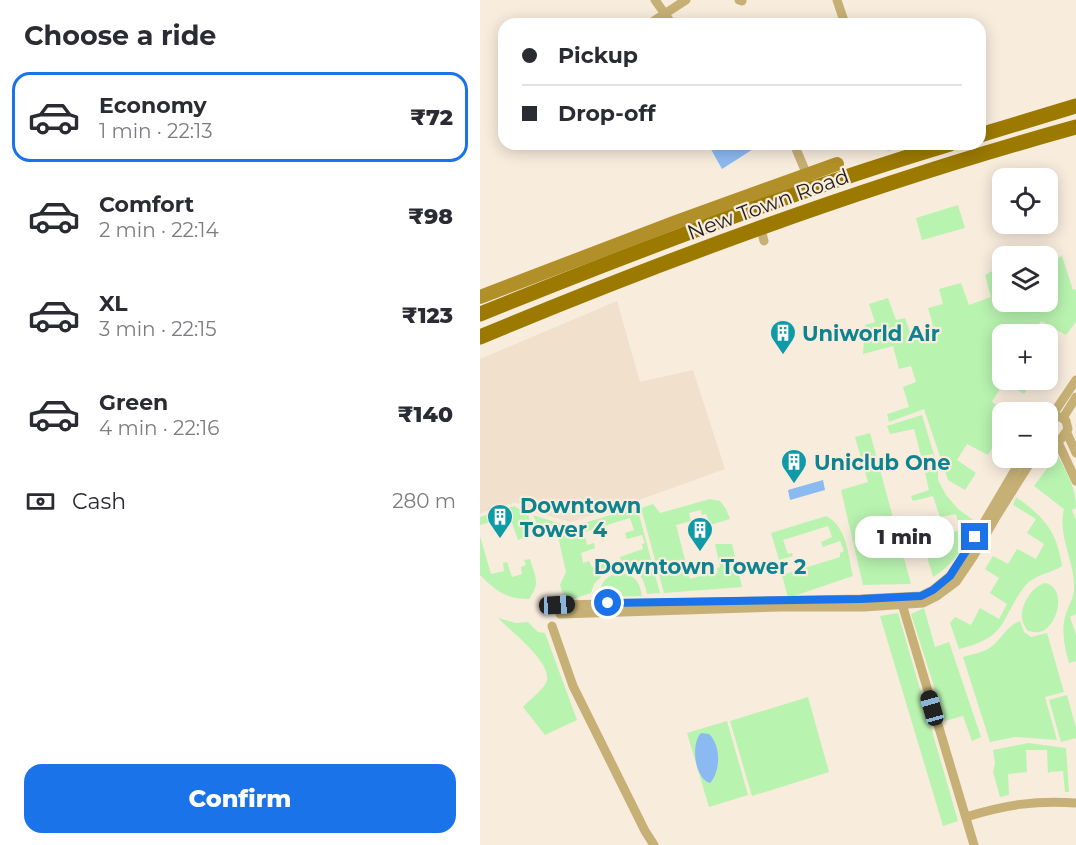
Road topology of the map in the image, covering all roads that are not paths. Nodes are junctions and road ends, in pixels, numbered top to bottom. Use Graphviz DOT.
graph roads {
  1 [pos="655,0"];
  2 [pos="687,0"];
  3 [pos="837,0"];
  4 [pos="665,14"];
  5 [pos="659,18"];
  6 [pos="668,18"];
  7 [pos="843,18"];
  8 [pos="1076,106"];
  9 [pos="1076,127"];
  10 [pos="986,133"];
  11 [pos="797,150"];
  12 [pos="930,150"];
  13 [pos="837,164"];
  14 [pos="807,175"];
  15 [pos="480,297"];
  16 [pos="480,314"];
  17 [pos="480,337"];
  18 [pos="1076,380"];
  19 [pos="1076,397"];
  20 [pos="1058,406"];
  21 [pos="1058,418"];
  22 [pos="1063,418"];
  23 [pos="1067,433"];
  24 [pos="1058,436"];
  25 [pos="1058,452"];
  26 [pos="1076,453"];
  27 [pos="1016,468"];
  28 [pos="1028,468"];
  29 [pos="1076,481"];
  30 [pos="902,604"];
  31 [pos="644,608"];
  32 [pos="558,610"];
  33 [pos="1076,803"];
  34 [pos="966,817"];
  35 [pos="646,845"];
  36 [pos="654,845"];
  37 [pos="974,845"];
  1 -- 4 [label="street"];
  2 -- 4 [label="street"];
  3 -- 7 [label="street"];
  4 -- 5 [label="street"];
  4 -- 6 [label="street"];
  8 -- 10 [label="main road"];
  9 -- 17 [label="main road, New Town Road"];
  11 -- 14 [label="street"];
  12 -- 16 [label="main road, New Town Road"];
  13 -- 14 [label="street"];
  14 -- 15 [label="street"];
  18 -- 20 [label="street"];
  19 -- 22 [label="street"];
  21 -- 22 [label="street"];
  22 -- 23 [label="street"];
  23 -- 24 [label="street"];
  23 -- 26 [label="street"];
  25 -- 29 [label="street"];
  27 -- 31 [label="street"];
  28 -- 30 [label="street"];
  30 -- 31 [label="street"];
  30 -- 34 [label="street"];
  31 -- 32 [label="street"];
  33 -- 34 [label="street"];
  34 -- 37 [label="street"];
  35 -- 36 [label="street"];
}
